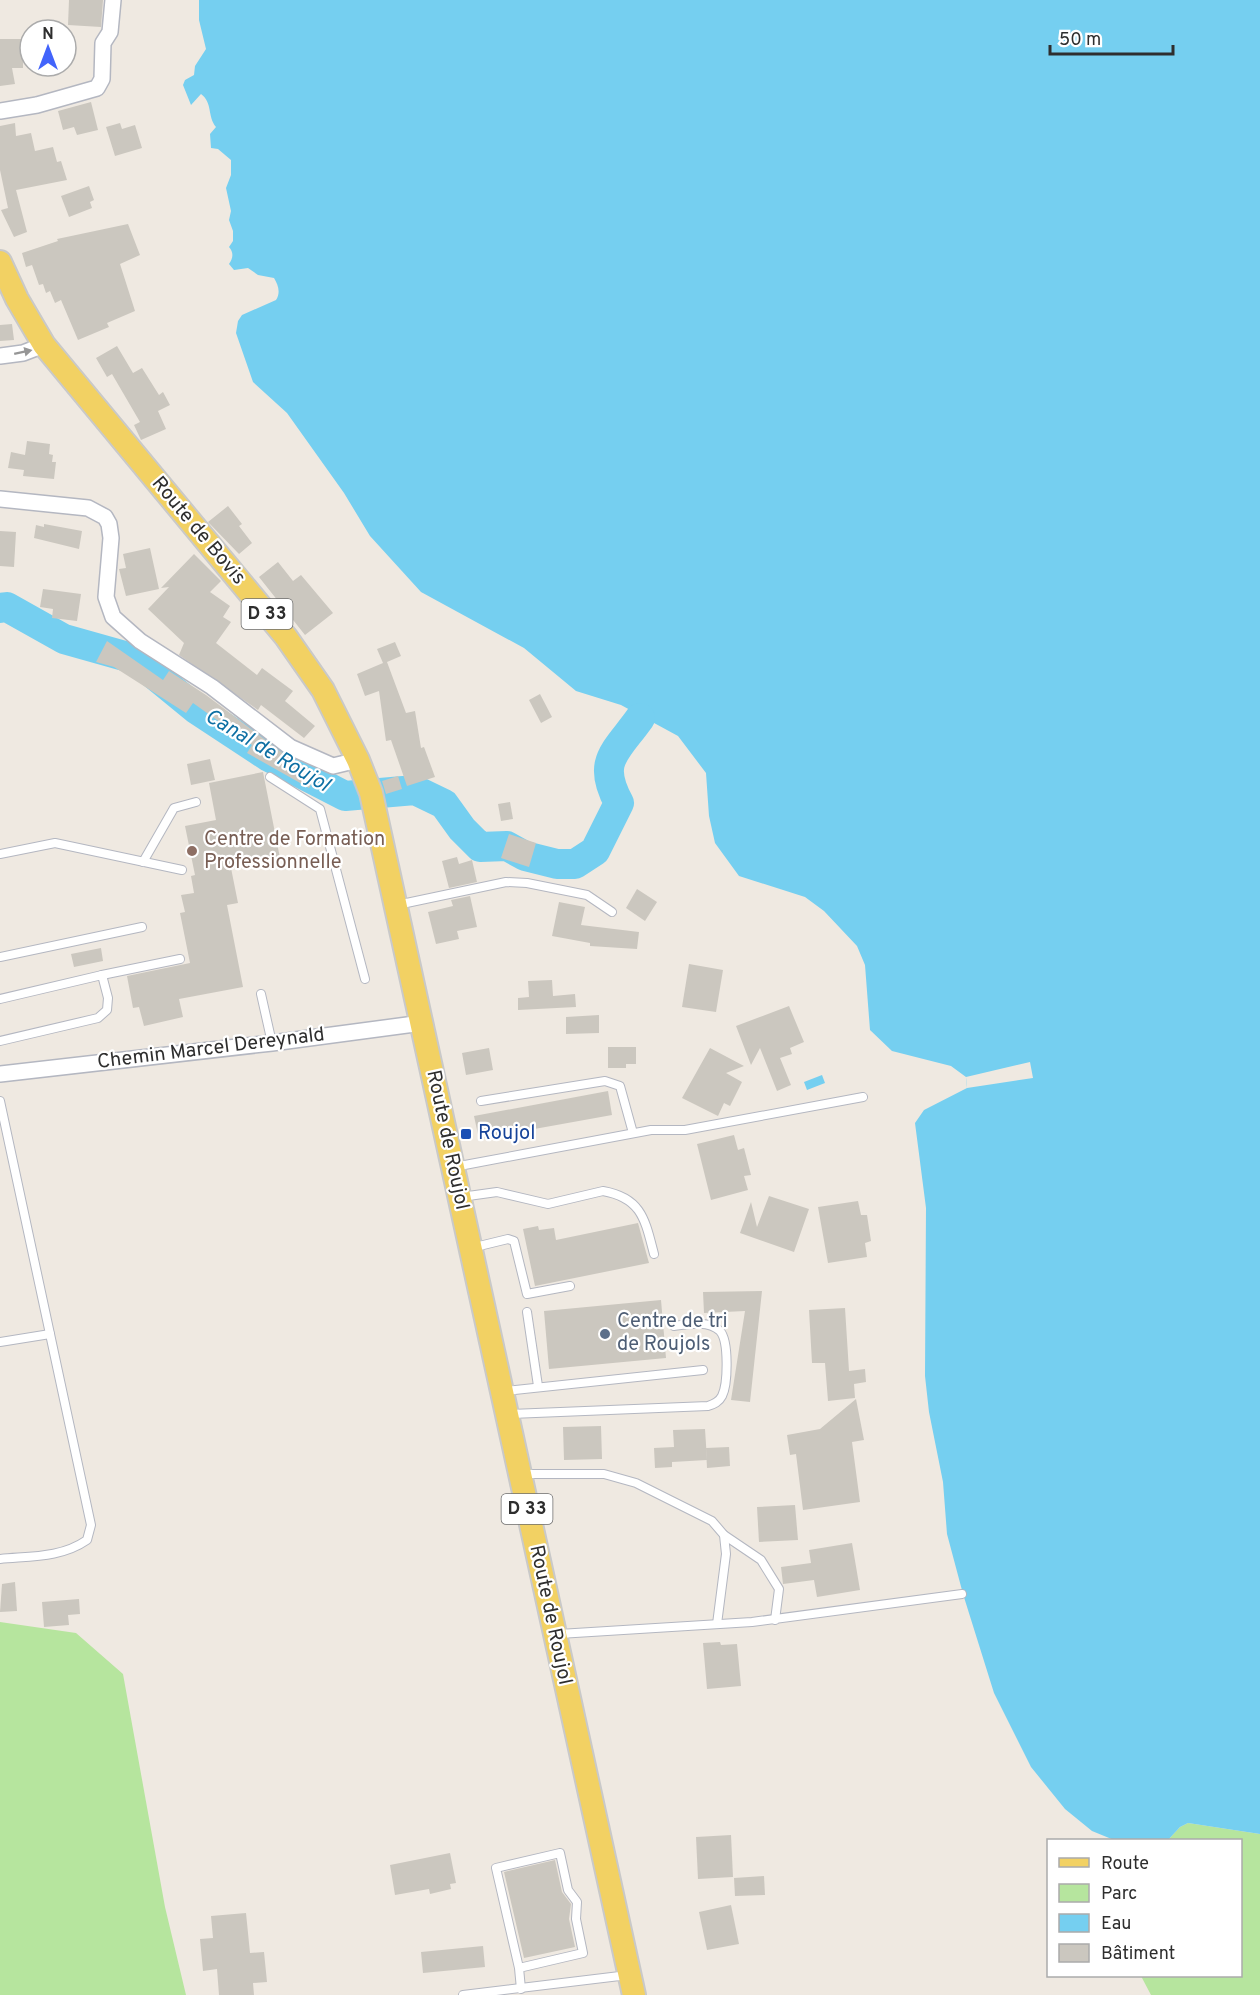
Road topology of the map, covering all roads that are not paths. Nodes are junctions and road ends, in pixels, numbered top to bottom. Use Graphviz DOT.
graph roads {
  1 [pos="112,0"];
  2 [pos="0,111"];
  3 [pos="0,262"];
  4 [pos="44,345"];
  5 [pos="0,356"];
  6 [pos="0,499"];
  7 [pos="358,760"];
  8 [pos="270,777"];
  9 [pos="196,802"];
  10 [pos="0,854"];
  11 [pos="143,862"];
  12 [pos="182,870"];
  13 [pos="396,905"];
  14 [pos="612,912"];
  15 [pos="142,927"];
  16 [pos="0,957"];
  17 [pos="180,959"];
  18 [pos="102,975"];
  19 [pos="365,979"];
  20 [pos="261,994"];
  21 [pos="0,999"];
  22 [pos="422,1023"];
  23 [pos="0,1041"];
  24 [pos="272,1043"];
  25 [pos="0,1074"];
  26 [pos="863,1097"];
  27 [pos="0,1101"];
  28 [pos="481,1101"];
  29 [pos="633,1133"];
  30 [pos="453,1168"];
  31 [pos="459,1198"];
  32 [pos="470,1248"];
  33 [pos="654,1254"];
  34 [pos="570,1286"];
  35 [pos="527,1312"];
  36 [pos="674,1326"];
  37 [pos="50,1334"];
  38 [pos="0,1342"];
  39 [pos="703,1370"];
  40 [pos="538,1386"];
  41 [pos="501,1391"];
  42 [pos="506,1414"];
  43 [pos="519,1475"];
  44 [pos="723,1535"];
  45 [pos="0,1559"];
  46 [pos="962,1594"];
  47 [pos="775,1620"];
  48 [pos="717,1624"];
  49 [pos="554,1634"];
  50 [pos="519,1968"];
  51 [pos="632,1985"];
  52 [pos="521,1989"];
  53 [pos="504,1993"];
  54 [pos="463,1995"];
  1 -- 2 [label="street"];
  3 -- 4 [label="main road, Route de Bovis / D 33"];
  5 -- 4 [label="street, one-way"];
  4 -- 7 [label="main road, Route de Bovis / D 33"];
  6 -- 7 [label="street"];
  7 -- 13 [label="main road, Route de Bovis / D 33"];
  8 -- 19 [label="lane"];
  9 -- 11 [label="lane"];
  10 -- 11 [label="lane"];
  11 -- 12 [label="lane"];
  13 -- 14 [label="lane"];
  13 -- 22 [label="main road, Route de Bovis / D 33"];
  15 -- 16 [label="lane"];
  17 -- 18 [label="lane"];
  18 -- 21 [label="lane"];
  18 -- 23 [label="lane"];
  20 -- 24 [label="lane"];
  22 -- 24 [label="street, Chemin Marcel Dereynald"];
  22 -- 30 [label="main road, Route de Roujol / D 33"];
  24 -- 25 [label="street, Chemin Marcel Dereynald"];
  26 -- 29 [label="lane"];
  27 -- 37 [label="lane"];
  28 -- 29 [label="lane"];
  29 -- 30 [label="lane"];
  30 -- 31 [label="main road, Route de Roujol / D 33"];
  31 -- 32 [label="main road, Route de Roujol / D 33"];
  31 -- 33 [label="lane"];
  32 -- 34 [label="lane"];
  32 -- 41 [label="main road, Route de Roujol / D 33"];
  35 -- 40 [label="lane"];
  36 -- 42 [label="lane"];
  37 -- 38 [label="lane"];
  37 -- 45 [label="lane"];
  39 -- 40 [label="lane"];
  40 -- 41 [label="lane"];
  41 -- 42 [label="main road, Route de Roujol / D 33"];
  42 -- 43 [label="main road, Route de Roujol / D 33"];
  43 -- 44 [label="lane"];
  43 -- 49 [label="main road, Route de Roujol / D 33"];
  44 -- 47 [label="lane"];
  44 -- 48 [label="lane"];
  46 -- 47 [label="lane"];
  47 -- 48 [label="lane"];
  48 -- 49 [label="lane"];
  49 -- 51 [label="main road, Route de Roujol / D 33"];
  50 -- 50 [label="lane"];
  50 -- 52 [label="lane"];
  51 -- 52 [label="lane"];
  52 -- 53 [label="lane"];
  53 -- 54 [label="lane"];
}
